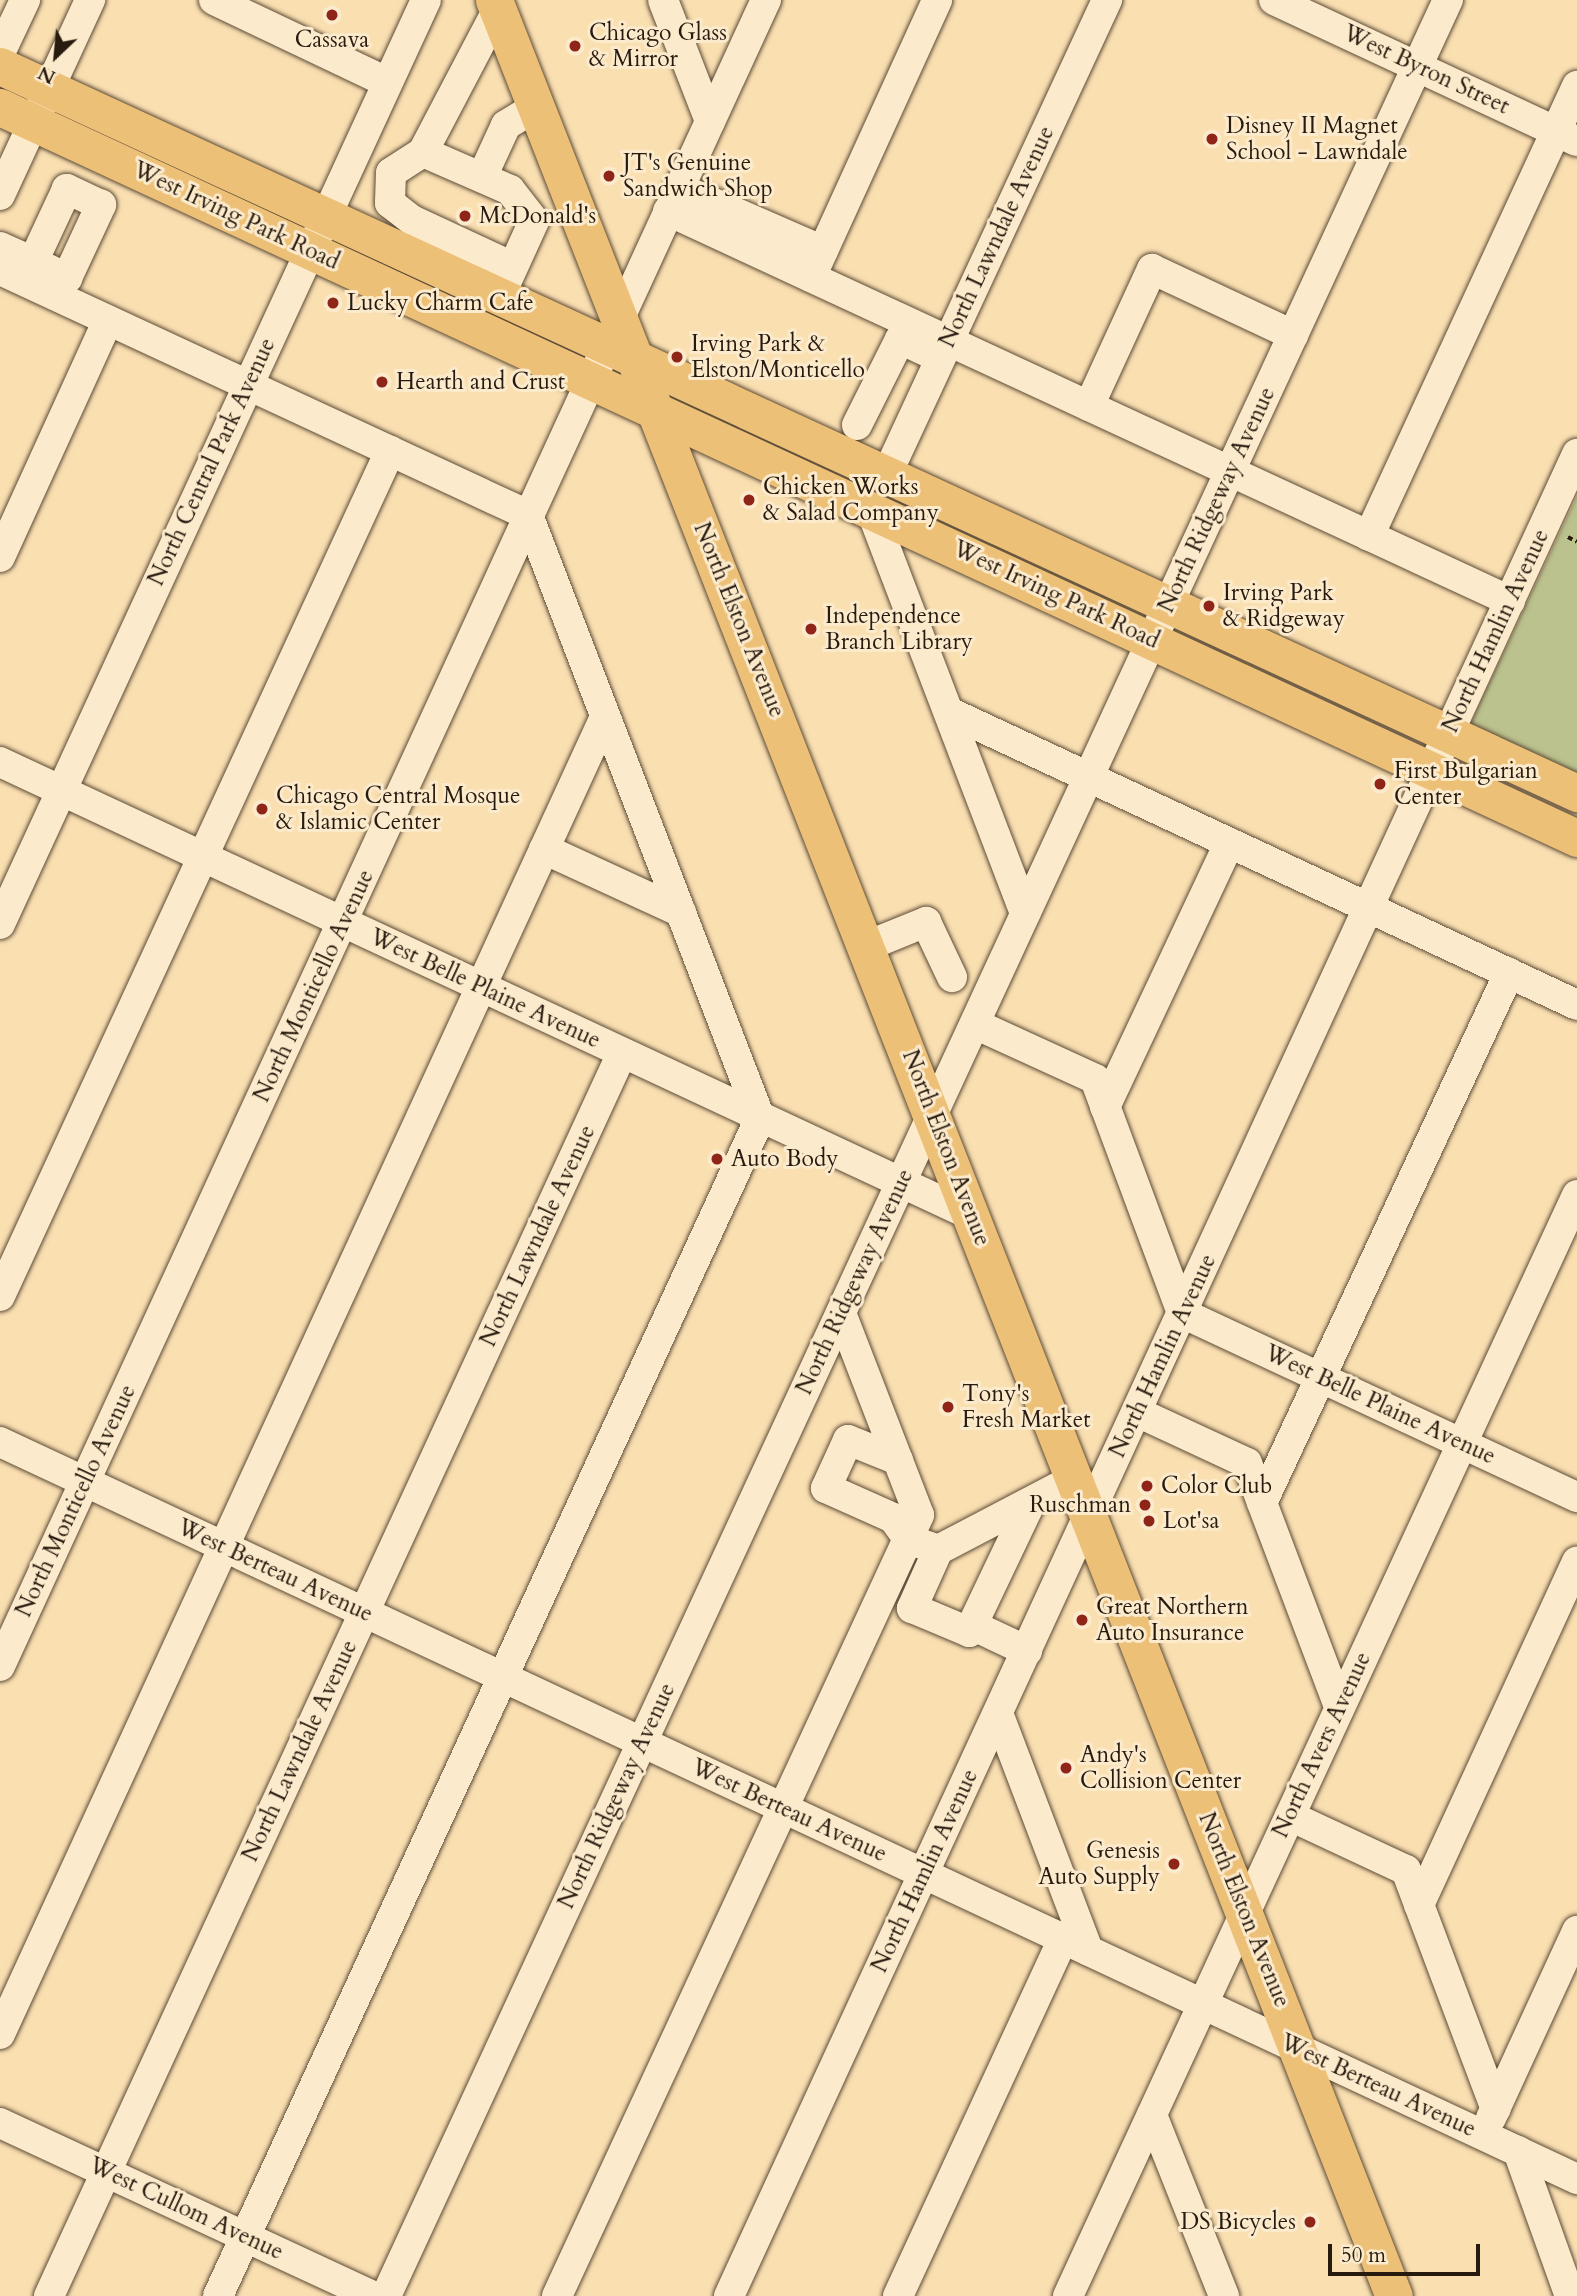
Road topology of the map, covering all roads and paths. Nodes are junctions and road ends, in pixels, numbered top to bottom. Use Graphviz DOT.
graph roads {
  1 [pos="25,0"];
  2 [pos="90,0"];
  3 [pos="214,0"];
  4 [pos="426,0"];
  5 [pos="663,0"];
  6 [pos="766,0"];
  7 [pos="937,0"];
  8 [pos="1107,0"];
  9 [pos="1275,0"];
  10 [pos="1448,0"];
  11 [pos="496,5"];
  12 [pos="253,8"];
  13 [pos="0,53"];
  14 [pos="0,66"];
  15 [pos="1417,67"];
  16 [pos="387,82"];
  17 [pos="1577,86"];
  18 [pos="50,88"];
  19 [pos="0,107"];
  20 [pos="536,107"];
  21 [pos="710,121"];
  22 [pos="34,122"];
  23 [pos="1567,136"];
  24 [pos="423,152"];
  25 [pos="482,177"];
  26 [pos="0,195"];
  27 [pos="673,199"];
  28 [pos="325,215"];
  29 [pos="0,247"];
  30 [pos="309,249"];
  31 [pos="33,262"];
  32 [pos="817,264"];
  33 [pos="0,270"];
  34 [pos="506,281"];
  35 [pos="108,320"];
  36 [pos="1293,335"];
  37 [pos="620,339"];
  38 [pos="945,350"];
  39 [pos="590,380"];
  40 [pos="247,384"];
  41 [pos="1089,406"];
  42 [pos="656,411"];
  43 [pos="857,425"];
  44 [pos="390,451"];
  45 [pos="1577,454"];
  46 [pos="1230,471"];
  47 [pos="887,474"];
  48 [pos="871,510"];
  49 [pos="528,515"];
  50 [pos="1369,536"];
  51 [pos="1568,537"];
  52 [pos="1577,541"];
  53 [pos="0,557"];
  54 [pos="1510,601"];
  55 [pos="1169,604"];
  56 [pos="1152,640"];
  57 [pos="948,712"];
  58 [pos="605,717"];
  59 [pos="1450,733"];
  60 [pos="0,762"];
  61 [pos="1433,771"];
  62 [pos="1088,778"];
  63 [pos="61,790"];
  64 [pos="1577,793"];
  65 [pos="1577,838"];
  66 [pos="1229,843"];
  67 [pos="544,849"];
  68 [pos="202,857"];
  69 [pos="1369,908"];
  70 [pos="681,912"];
  71 [pos="1026,914"];
  72 [pos="344,923"];
  73 [pos="0,924"];
  74 [pos="867,946"];
  75 [pos="1509,973"];
  76 [pos="952,976"];
  77 [pos="481,987"];
  78 [pos="1577,1005"];
  79 [pos="975,1024"];
  80 [pos="622,1053"];
  81 [pos="1105,1107"];
  82 [pos="933,1114"];
  83 [pos="760,1118"];
  84 [pos="901,1183"];
  85 [pos="1577,1195"];
  86 [pos="971,1215"];
  87 [pos="0,1296"];
  88 [pos="841,1312"];
  89 [pos="1182,1313"];
  90 [pos="1321,1378"];
  91 [pos="1137,1412"];
  92 [pos="0,1442"];
  93 [pos="1462,1443"];
  94 [pos="898,1460"];
  95 [pos="1074,1479"];
  96 [pos="85,1482"];
  97 [pos="1577,1497"];
  98 [pos="1262,1503"];
  99 [pos="1029,1506"];
  100 [pos="1089,1517"];
  101 [pos="908,1539"];
  102 [pos="224,1547"];
  103 [pos="938,1550"];
  104 [pos="1577,1562"];
  105 [pos="364,1612"];
  106 [pos="972,1625"];
  107 [pos="1027,1651"];
  108 [pos="0,1666"];
  109 [pos="503,1677"];
  110 [pos="1339,1706"];
  111 [pos="998,1713"];
  112 [pos="642,1742"];
  113 [pos="783,1808"];
  114 [pos="1290,1816"];
  115 [pos="924,1874"];
  116 [pos="1419,1905"];
  117 [pos="1244,1912"];
  118 [pos="1577,1931"];
  119 [pos="1075,1944"];
  120 [pos="1203,2004"];
  121 [pos="0,2034"];
  122 [pos="1299,2049"];
  123 [pos="1152,2115"];
  124 [pos="1490,2122"];
  125 [pos="0,2123"];
  126 [pos="1518,2151"];
  127 [pos="106,2172"];
  128 [pos="1577,2179"];
  129 [pos="245,2237"];
  130 [pos="49,2296"];
  131 [pos="218,2296"];
  132 [pos="372,2296"];
  133 [pos="386,2296"];
  134 [pos="557,2296"];
  135 [pos="729,2296"];
  136 [pos="898,2296"];
  137 [pos="1069,2296"];
  138 [pos="1224,2296"];
  139 [pos="1394,2296"];
  140 [pos="1570,2296"];
  1 -- 13 [label="street"];
  2 -- 18 [label="street"];
  3 -- 12 [label="street"];
  4 -- 16 [label="street, North Central Park Avenue"];
  5 -- 21 [label="street"];
  6 -- 21 [label="street, North Monticello Avenue"];
  7 -- 32 [label="street"];
  8 -- 38 [label="street, North Lawndale Avenue"];
  9 -- 15 [label="street, West Byron Street"];
  10 -- 15 [label="street, North Ridgeway Avenue"];
  11 -- 20 [label="main road, North Elston Avenue"];
  11 -- 24 [label="street"];
  12 -- 16 [label="street"];
  14 -- 18 [label="main road, West Irving Park Road"];
  15 -- 23 [label="street, West Byron Street"];
  15 -- 36 [label="street, North Ridgeway Avenue"];
  16 -- 28 [label="street, North Central Park Avenue"];
  17 -- 23 [label="street"];
  18 -- 22 [label="street"];
  18 -- 28 [label="main road, West Irving Park Road"];
  19 -- 22 [label="main road, West Irving Park Road"];
  20 -- 25 [label="street"];
  20 -- 37 [label="main road, North Elston Avenue"];
  21 -- 27 [label="street, North Monticello Avenue"];
  22 -- 26 [label="street"];
  22 -- 30 [label="main road, West Irving Park Road"];
  23 -- 50 [label="street"];
  24 -- 25 [label="street"];
  24 -- 34 [label="street"];
  25 -- 34 [label="street"];
  27 -- 32 [label="street"];
  27 -- 37 [label="street, North Monticello Avenue"];
  28 -- 30 [label="street, North Central Park Avenue"];
  28 -- 34 [label="main road, West Irving Park Road"];
  29 -- 31 [label="street"];
  30 -- 39 [label="main road, West Irving Park Road"];
  30 -- 40 [label="street, North Central Park Avenue"];
  32 -- 38 [label="street"];
  33 -- 35 [label="street"];
  34 -- 37 [label="main road, West Irving Park Road"];
  35 -- 40 [label="street"];
  35 -- 53 [label="street"];
  36 -- 41 [label="street"];
  36 -- 46 [label="street, North Ridgeway Avenue"];
  37 -- 39 [label="street, North Monticello Avenue"];
  37 -- 42 [label="main road, North Elston Avenue"];
  37 -- 47 [label="main road, West Irving Park Road"];
  38 -- 41 [label="street"];
  38 -- 43 [label="street"];
  38 -- 47 [label="street, North Lawndale Avenue"];
  39 -- 42 [label="main road, West Irving Park Road"];
  39 -- 49 [label="street, North Monticello Avenue"];
  40 -- 44 [label="street"];
  40 -- 63 [label="street, North Central Park Avenue"];
  41 -- 46 [label="street"];
  42 -- 48 [label="main road, West Irving Park Road"];
  42 -- 74 [label="main road, North Elston Avenue"];
  44 -- 49 [label="street"];
  44 -- 68 [label="street"];
  45 -- 54 [label="street, North Hamlin Avenue"];
  46 -- 50 [label="street"];
  46 -- 55 [label="street, North Ridgeway Avenue"];
  47 -- 55 [label="main road, West Irving Park Road"];
  48 -- 56 [label="main road, West Irving Park Road"];
  48 -- 57 [label="street"];
  49 -- 58 [label="street"];
  49 -- 72 [label="street, North Monticello Avenue"];
  50 -- 54 [label="street"];
  51 -- 52 [label="path"];
  54 -- 59 [label="street, North Hamlin Avenue"];
  55 -- 56 [label="street, North Ridgeway Avenue"];
  55 -- 59 [label="main road, West Irving Park Road"];
  56 -- 61 [label="main road, West Irving Park Road"];
  56 -- 62 [label="street, North Ridgeway Avenue"];
  57 -- 62 [label="street"];
  57 -- 71 [label="street"];
  58 -- 67 [label="street"];
  58 -- 70 [label="street"];
  59 -- 61 [label="street, North Hamlin Avenue"];
  59 -- 64 [label="main road, West Irving Park Road"];
  60 -- 63 [label="street, West Belle Plaine Avenue"];
  61 -- 65 [label="main road, West Irving Park Road"];
  61 -- 69 [label="street, North Hamlin Avenue"];
  62 -- 66 [label="street"];
  62 -- 71 [label="street, North Ridgeway Avenue"];
  63 -- 68 [label="street, West Belle Plaine Avenue"];
  63 -- 73 [label="street, North Central Park Avenue"];
  66 -- 69 [label="street"];
  66 -- 81 [label="street"];
  67 -- 70 [label="street"];
  67 -- 77 [label="street"];
  68 -- 72 [label="street, West Belle Plaine Avenue"];
  68 -- 87 [label="street"];
  69 -- 75 [label="street"];
  69 -- 89 [label="street, North Hamlin Avenue"];
  70 -- 83 [label="street"];
  71 -- 79 [label="street, North Ridgeway Avenue"];
  72 -- 77 [label="street, West Belle Plaine Avenue"];
  72 -- 96 [label="street, North Monticello Avenue"];
  74 -- 76 [label="street"];
  74 -- 82 [label="main road, North Elston Avenue"];
  75 -- 78 [label="street"];
  75 -- 90 [label="street"];
  77 -- 80 [label="street, West Belle Plaine Avenue"];
  77 -- 102 [label="street"];
  79 -- 81 [label="street"];
  79 -- 82 [label="street, North Ridgeway Avenue"];
  80 -- 83 [label="street, West Belle Plaine Avenue"];
  80 -- 105 [label="street, North Lawndale Avenue"];
  81 -- 89 [label="street"];
  82 -- 84 [label="street, North Ridgeway Avenue"];
  82 -- 86 [label="main road, North Elston Avenue"];
  83 -- 84 [label="street, West Belle Plaine Avenue"];
  83 -- 109 [label="street"];
  84 -- 86 [label="street, West Belle Plaine Avenue"];
  84 -- 88 [label="street, North Ridgeway Avenue"];
  85 -- 93 [label="street, North Avers Avenue"];
  86 -- 95 [label="main road, North Elston Avenue"];
  88 -- 94 [label="street"];
  88 -- 112 [label="street, North Ridgeway Avenue"];
  89 -- 90 [label="street, West Belle Plaine Avenue"];
  89 -- 91 [label="street, North Hamlin Avenue"];
  90 -- 93 [label="street, West Belle Plaine Avenue"];
  90 -- 98 [label="street"];
  91 -- 98 [label="street"];
  91 -- 100 [label="street, North Hamlin Avenue"];
  92 -- 96 [label="street, West Berteau Avenue"];
  93 -- 97 [label="street, West Belle Plaine Avenue"];
  93 -- 110 [label="street, North Avers Avenue"];
  94 -- 101 [label="street"];
  94 -- 101 [label="street"];
  95 -- 99 [label="street"];
  95 -- 100 [label="main road, North Elston Avenue"];
  96 -- 102 [label="street, West Berteau Avenue"];
  96 -- 108 [label="street, North Monticello Avenue"];
  98 -- 110 [label="street"];
  99 -- 103 [label="street"];
  99 -- 106 [label="street"];
  100 -- 107 [label="street, North Hamlin Avenue"];
  100 -- 117 [label="main road, North Elston Avenue"];
  101 -- 103 [label="street"];
  101 -- 113 [label="street"];
  102 -- 105 [label="street, West Berteau Avenue"];
  102 -- 121 [label="street"];
  103 -- 106 [label="street"];
  104 -- 116 [label="street"];
  105 -- 109 [label="street, West Berteau Avenue"];
  105 -- 127 [label="street, North Lawndale Avenue"];
  106 -- 107 [label="street"];
  107 -- 111 [label="street, North Hamlin Avenue"];
  109 -- 112 [label="street, West Berteau Avenue"];
  109 -- 129 [label="street"];
  110 -- 114 [label="street, North Avers Avenue"];
  111 -- 115 [label="street, North Hamlin Avenue"];
  111 -- 119 [label="street"];
  112 -- 113 [label="street, West Berteau Avenue"];
  112 -- 133 [label="street, North Ridgeway Avenue"];
  113 -- 115 [label="street, West Berteau Avenue"];
  113 -- 134 [label="street"];
  114 -- 116 [label="street"];
  114 -- 117 [label="street, North Avers Avenue"];
  115 -- 119 [label="street, West Berteau Avenue"];
  115 -- 135 [label="street, North Hamlin Avenue"];
  116 -- 124 [label="street"];
  117 -- 120 [label="street, North Avers Avenue"];
  117 -- 122 [label="main road, North Elston Avenue"];
  118 -- 124 [label="street"];
  119 -- 120 [label="street, West Berteau Avenue"];
  119 -- 136 [label="street"];
  120 -- 122 [label="street, West Berteau Avenue"];
  120 -- 123 [label="street, North Avers Avenue"];
  122 -- 124 [label="street, West Berteau Avenue"];
  122 -- 139 [label="main road, North Elston Avenue"];
  123 -- 137 [label="street, North Avers Avenue"];
  123 -- 138 [label="street"];
  124 -- 126 [label="street, West Berteau Avenue"];
  125 -- 127 [label="street, West Cullom Avenue"];
  126 -- 128 [label="street, West Berteau Avenue"];
  126 -- 140 [label="street"];
  127 -- 129 [label="street, West Cullom Avenue"];
  127 -- 130 [label="street, North Lawndale Avenue"];
  129 -- 131 [label="street"];
  129 -- 132 [label="street, West Cullom Avenue"];
}
